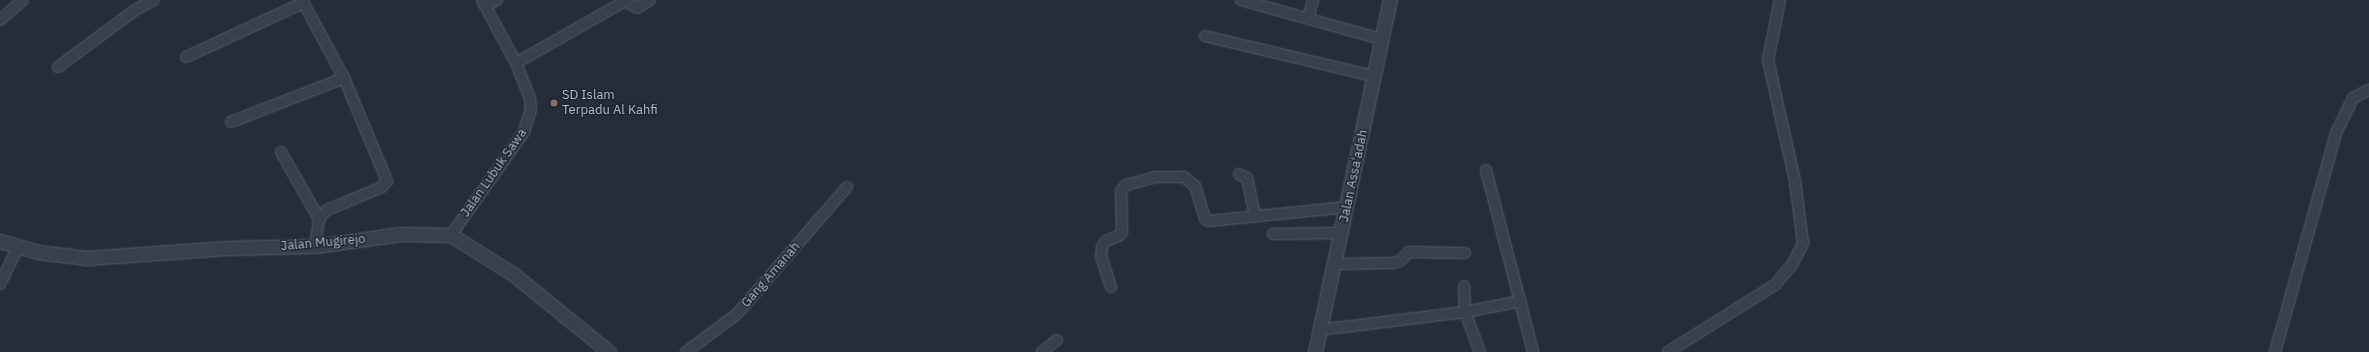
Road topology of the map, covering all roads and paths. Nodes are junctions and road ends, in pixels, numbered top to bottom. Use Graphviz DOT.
graph roads {
  1 [pos="23,0"];
  2 [pos="154,0"];
  3 [pos="497,0"];
  4 [pos="650,0"];
  5 [pos="1241,0"];
  6 [pos="1313,0"];
  7 [pos="1390,0"];
  8 [pos="1780,0"];
  9 [pos="303,1"];
  10 [pos="484,3"];
  11 [pos="2,15"];
  12 [pos="1308,18"];
  13 [pos="1205,36"];
  14 [pos="1380,39"];
  15 [pos="186,57"];
  16 [pos="516,63"];
  17 [pos="58,67"];
  18 [pos="1373,76"];
  19 [pos="344,78"];
  20 [pos="2369,90"];
  21 [pos="231,122"];
  22 [pos="281,152"];
  23 [pos="1486,170"];
  24 [pos="1239,174"];
  25 [pos="847,188"];
  26 [pos="1347,207"];
  27 [pos="1255,216"];
  28 [pos="319,219"];
  29 [pos="1342,233"];
  30 [pos="1273,234"];
  31 [pos="450,235"];
  32 [pos="0,241"];
  33 [pos="315,246"];
  34 [pos="18,247"];
  35 [pos="1465,253"];
  36 [pos="1335,264"];
  37 [pos="0,284"];
  38 [pos="1464,286"];
  39 [pos="1111,288"];
  40 [pos="1521,301"];
  41 [pos="1465,312"];
  42 [pos="1319,330"];
  43 [pos="1057,340"];
  44 [pos="609,352"];
  45 [pos="686,352"];
  46 [pos="1042,352"];
  47 [pos="1315,352"];
  48 [pos="1480,352"];
  49 [pos="1533,352"];
  50 [pos="1668,352"];
  51 [pos="2275,352"];
  1 -- 11 [label="street"];
  2 -- 17 [label="street"];
  3 -- 10 [label="street"];
  4 -- 16 [label="street"];
  5 -- 12 [label="street"];
  6 -- 12 [label="street"];
  7 -- 14 [label="street, Jalan Assa'adah"];
  8 -- 50 [label="street"];
  9 -- 15 [label="street"];
  9 -- 19 [label="street"];
  10 -- 16 [label="street, Jalan Lubuk Sawa"];
  12 -- 14 [label="street"];
  13 -- 18 [label="street"];
  14 -- 18 [label="street, Jalan Assa'adah"];
  16 -- 31 [label="street, Jalan Lubuk Sawa"];
  18 -- 26 [label="street, Jalan Assa'adah"];
  19 -- 21 [label="street"];
  19 -- 28 [label="street"];
  20 -- 51 [label="street"];
  22 -- 28 [label="street"];
  23 -- 40 [label="street"];
  24 -- 27 [label="street"];
  25 -- 45 [label="street, Gang Amanah"];
  26 -- 27 [label="street"];
  26 -- 29 [label="street, Jalan Assa'adah"];
  27 -- 39 [label="street"];
  28 -- 33 [label="street"];
  29 -- 30 [label="street"];
  29 -- 36 [label="street, Jalan Assa'adah"];
  31 -- 33 [label="street, Jalan Mugirejo"];
  31 -- 44 [label="street"];
  32 -- 34 [label="street, Jalan Mugirejo"];
  33 -- 34 [label="street, Jalan Mugirejo"];
  34 -- 37 [label="street"];
  35 -- 36 [label="street"];
  36 -- 42 [label="street, Jalan Assa'adah"];
  38 -- 41 [label="street"];
  40 -- 41 [label="street"];
  40 -- 49 [label="street"];
  41 -- 42 [label="street"];
  41 -- 48 [label="street"];
  42 -- 47 [label="street, Jalan Assa'adah"];
  43 -- 46 [label="street"];
}
